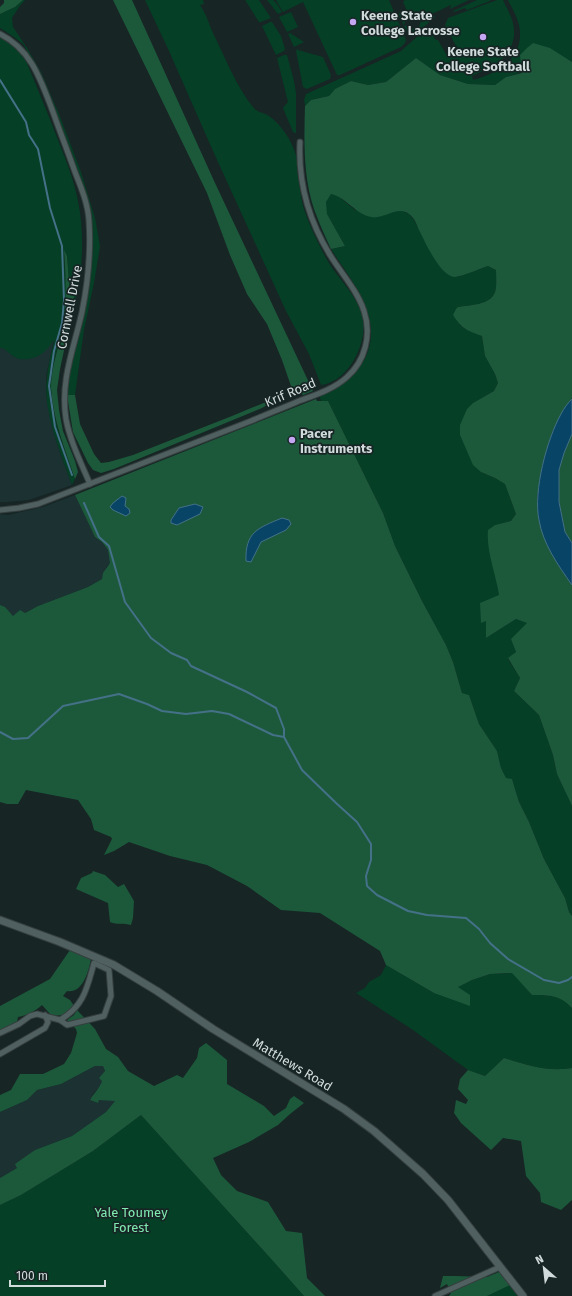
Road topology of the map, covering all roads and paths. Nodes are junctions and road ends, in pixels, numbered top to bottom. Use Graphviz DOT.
graph roads {
  1 [pos="0,34"];
  2 [pos="300,142"];
  3 [pos="90,484"];
  4 [pos="0,510"];
  5 [pos="0,920"];
  6 [pos="45,1015"];
  7 [pos="60,1020"];
  8 [pos="0,1033"];
  9 [pos="0,1054"];
  10 [pos="500,1267"];
  11 [pos="445,1294"];
  12 [pos="435,1296"];
  13 [pos="523,1296"];
  1 -- 3 [label="street, Cornwell Drive"];
  2 -- 3 [label="street, Krif Road"];
  3 -- 4 [label="street, Krif Road"];
  5 -- 10 [label="street, Matthews Road"];
  6 -- 7 [label="street"];
  6 -- 8 [label="street"];
  6 -- 9 [label="street"];
  7 -- 7 [label="street"];
  10 -- 11 [label="street"];
  10 -- 13 [label="street, Matthews Road"];
  11 -- 12 [label="street"];
}
